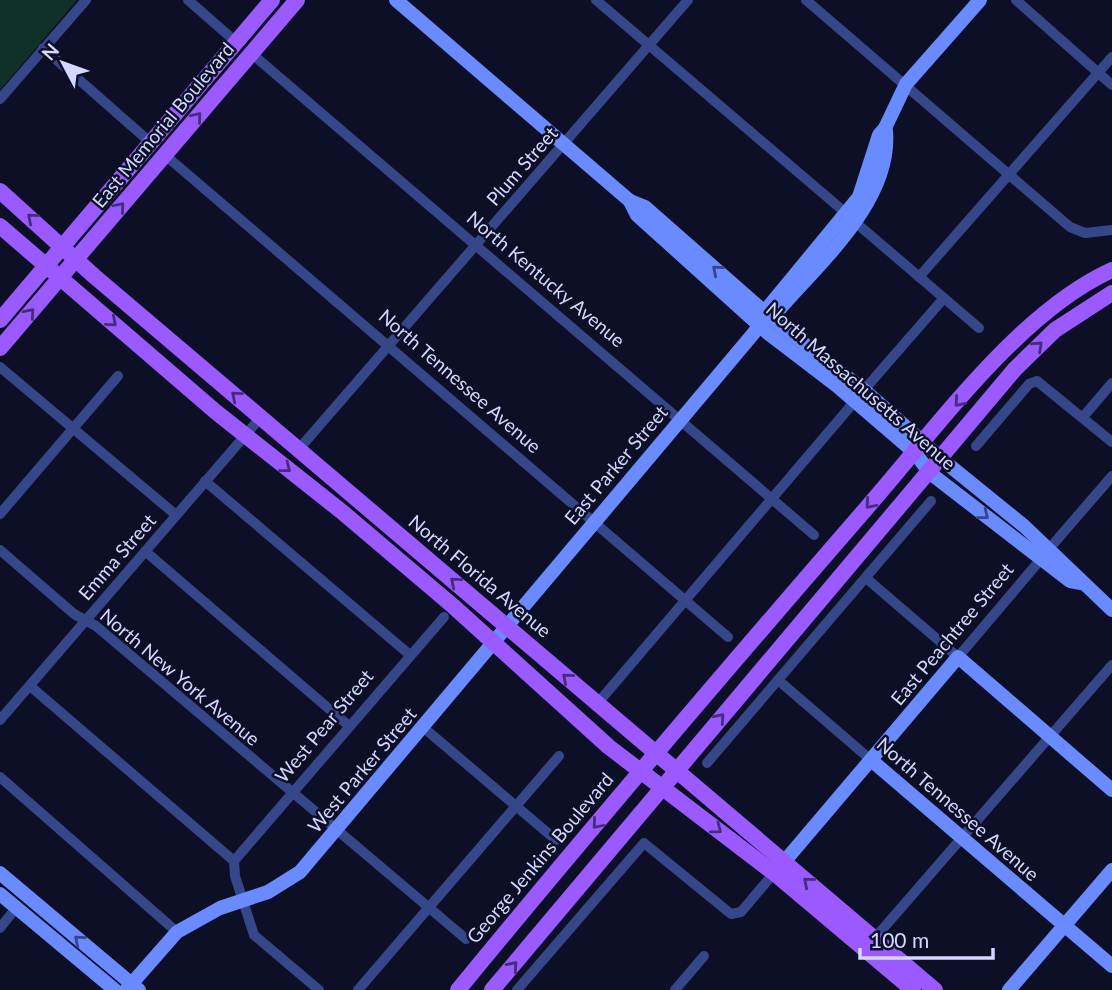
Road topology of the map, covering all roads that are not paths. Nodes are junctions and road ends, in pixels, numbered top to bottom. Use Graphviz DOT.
graph roads {
  1 [pos="86,0"];
  2 [pos="188,0"];
  3 [pos="272,0"];
  4 [pos="297,0"];
  5 [pos="396,0"];
  6 [pos="596,0"];
  7 [pos="688,0"];
  8 [pos="806,0"];
  9 [pos="980,0"];
  10 [pos="1016,0"];
  11 [pos="236,42"];
  12 [pos="649,45"];
  13 [pos="43,48"];
  14 [pos="251,53"];
  15 [pos="1112,57"];
  16 [pos="1098,72"];
  17 [pos="906,84"];
  18 [pos="1112,85"];
  19 [pos="0,99"];
  20 [pos="151,143"];
  21 [pos="564,144"];
  22 [pos="164,155"];
  23 [pos="1009,174"];
  24 [pos="0,191"];
  25 [pos="851,218"];
  26 [pos="0,226"];
  27 [pos="1112,230"];
  28 [pos="477,245"];
  29 [pos="63,246"];
  30 [pos="76,259"];
  31 [pos="46,266"];
  32 [pos="1112,270"];
  33 [pos="919,277"];
  34 [pos="60,278"];
  35 [pos="1112,293"];
  36 [pos="944,298"];
  37 [pos="0,320"];
  38 [pos="764,320"];
  39 [pos="979,328"];
  40 [pos="390,345"];
  41 [pos="0,348"];
  42 [pos="0,367"];
  43 [pos="118,376"];
  44 [pos="1112,383"];
  45 [pos="860,395"];
  46 [pos="261,417"];
  47 [pos="1083,417"];
  48 [pos="680,419"];
  49 [pos="74,429"];
  50 [pos="244,435"];
  51 [pos="1112,442"];
  52 [pos="976,446"];
  53 [pos="920,447"];
  54 [pos="299,449"];
  55 [pos="943,458"];
  56 [pos="930,472"];
  57 [pos="1112,476"];
  58 [pos="205,481"];
  59 [pos="772,498"];
  60 [pos="931,501"];
  61 [pos="0,514"];
  62 [pos="176,515"];
  63 [pos="593,521"];
  64 [pos="814,535"];
  65 [pos="0,550"];
  66 [pos="145,551"];
  67 [pos="1045,554"];
  68 [pos="866,578"];
  69 [pos="685,600"];
  70 [pos="1112,610"];
  71 [pos="443,617"];
  72 [pos="86,621"];
  73 [pos="507,626"];
  74 [pos="728,637"];
  75 [pos="494,642"];
  76 [pos="410,655"];
  77 [pos="958,657"];
  78 [pos="1112,665"];
  79 [pos="778,680"];
  80 [pos="30,686"];
  81 [pos="597,704"];
  82 [pos="0,720"];
  83 [pos="349,726"];
  84 [pos="424,728"];
  85 [pos="1050,737"];
  86 [pos="656,754"];
  87 [pos="559,756"];
  88 [pos="871,760"];
  89 [pos="707,763"];
  90 [pos="677,770"];
  91 [pos="641,772"];
  92 [pos="0,777"];
  93 [pos="663,788"];
  94 [pos="1112,790"];
  95 [pos="293,793"];
  96 [pos="515,806"];
  97 [pos="339,829"];
  98 [pos="962,837"];
  99 [pos="556,840"];
  100 [pos="234,861"];
  101 [pos="779,867"];
  102 [pos="1112,870"];
  103 [pos="0,873"];
  104 [pos="0,894"];
  105 [pos="243,901"];
  106 [pos="429,907"];
  107 [pos="16,908"];
  108 [pos="822,912"];
  109 [pos="1064,926"];
  110 [pos="0,928"];
  111 [pos="177,932"];
  112 [pos="467,939"];
  113 [pos="874,939"];
  114 [pos="704,956"];
  115 [pos="1112,966"];
  116 [pos="132,988"];
  117 [pos="521,989"];
  118 [pos="115,990"];
  119 [pos="319,990"];
  120 [pos="358,990"];
  121 [pos="458,990"];
  122 [pos="492,990"];
  123 [pos="675,990"];
  124 [pos="913,990"];
  125 [pos="935,990"];
  126 [pos="1009,990"];
  1 -- 13 [label="street"];
  2 -- 11 [label="street"];
  3 -- 11 [label="main road, East Memorial Boulevard"];
  4 -- 14 [label="main road, East Memorial Boulevard"];
  5 -- 21 [label="street, North Massachusetts Avenue"];
  6 -- 12 [label="street"];
  7 -- 12 [label="street, Plum Street"];
  8 -- 17 [label="street"];
  9 -- 17 [label="street, East Parker Street"];
  10 -- 16 [label="street"];
  11 -- 20 [label="main road, East Memorial Boulevard"];
  12 -- 21 [label="street, Plum Street"];
  12 -- 25 [label="street"];
  13 -- 19 [label="street"];
  13 -- 20 [label="street"];
  22 -- 14 [label="main road, East Memorial Boulevard, one-way"];
  14 -- 28 [label="street, North Kentucky Avenue"];
  15 -- 16 [label="street"];
  16 -- 18 [label="street"];
  16 -- 23 [label="street"];
  17 -- 23 [label="street"];
  17 -- 25 [label="street, East Parker Street"];
  20 -- 29 [label="main road, East Memorial Boulevard"];
  21 -- 28 [label="street, Plum Street"];
  21 -- 38 [label="street, North Massachusetts Avenue"];
  30 -- 22 [label="main road, East Memorial Boulevard, one-way"];
  22 -- 40 [label="street, North Tennessee Avenue"];
  23 -- 27 [label="street"];
  23 -- 33 [label="street"];
  29 -- 24 [label="main road, North Florida Avenue, one-way"];
  25 -- 33 [label="street"];
  25 -- 38 [label="street, East Parker Street"];
  26 -- 31 [label="main road, North Florida Avenue"];
  28 -- 40 [label="street, Plum Street"];
  28 -- 48 [label="street, North Kentucky Avenue"];
  29 -- 30 [label="main road, North Florida Avenue"];
  29 -- 31 [label="main road, East Memorial Boulevard"];
  30 -- 34 [label="main road, East Memorial Boulevard"];
  46 -- 30 [label="main road, North Florida Avenue, one-way"];
  31 -- 34 [label="main road, North Florida Avenue"];
  31 -- 37 [label="main road, East Memorial Boulevard"];
  32 -- 53 [label="main road, George Jenkins Boulevard, one-way"];
  33 -- 36 [label="street"];
  41 -- 34 [label="main road, East Memorial Boulevard, one-way"];
  34 -- 50 [label="main road, North Florida Avenue, one-way"];
  55 -- 35 [label="main road, one-way"];
  36 -- 39 [label="street"];
  36 -- 45 [label="street"];
  38 -- 45 [label="street, North Massachusetts Avenue"];
  38 -- 48 [label="street, East Parker Street"];
  40 -- 54 [label="street, Plum Street"];
  40 -- 63 [label="street, North Tennessee Avenue"];
  42 -- 49 [label="street"];
  43 -- 49 [label="street"];
  44 -- 47 [label="street"];
  45 -- 53 [label="street, North Massachusetts Avenue"];
  45 -- 59 [label="street"];
  46 -- 50 [label="street, Emma Street"];
  46 -- 54 [label="main road, North Florida Avenue"];
  47 -- 51 [label="street"];
  47 -- 52 [label="street"];
  48 -- 59 [label="street, North Kentucky Avenue"];
  48 -- 63 [label="street, East Parker Street"];
  49 -- 61 [label="street"];
  49 -- 62 [label="street"];
  50 -- 58 [label="street, Emma Street"];
  50 -- 75 [label="main road, North Florida Avenue, one-way"];
  53 -- 55 [label="street, North Massachusetts Avenue"];
  53 -- 56 [label="street, North Massachusetts Avenue"];
  53 -- 86 [label="main road, George Jenkins Boulevard, one-way"];
  73 -- 54 [label="main road, North Florida Avenue, one-way"];
  55 -- 56 [label="main road"];
  55 -- 67 [label="street, North Massachusetts Avenue"];
  56 -- 67 [label="street, North Massachusetts Avenue, one-way"];
  90 -- 56 [label="main road, one-way"];
  57 -- 67 [label="street, East Peachtree Street"];
  58 -- 62 [label="street, Emma Street"];
  58 -- 76 [label="street"];
  59 -- 64 [label="street, North Kentucky Avenue"];
  59 -- 69 [label="street"];
  60 -- 68 [label="street"];
  62 -- 66 [label="street, Emma Street"];
  63 -- 69 [label="street, North Tennessee Avenue"];
  63 -- 73 [label="street, East Parker Street"];
  65 -- 72 [label="street, North New York Avenue"];
  66 -- 72 [label="street, Emma Street"];
  66 -- 83 [label="street"];
  67 -- 70 [label="street, North Massachusetts Avenue"];
  67 -- 77 [label="street, East Peachtree Street"];
  68 -- 77 [label="street"];
  68 -- 79 [label="street"];
  69 -- 74 [label="street, North Tennessee Avenue"];
  69 -- 81 [label="street"];
  71 -- 76 [label="street, West Pear Street"];
  72 -- 80 [label="street, Emma Street"];
  72 -- 95 [label="street, North New York Avenue"];
  73 -- 75 [label="street, East Parker Street"];
  81 -- 73 [label="main road, North Florida Avenue, one-way"];
  75 -- 84 [label="street, West Parker Street"];
  75 -- 91 [label="main road, North Florida Avenue"];
  76 -- 83 [label="street, West Pear Street"];
  77 -- 85 [label="street"];
  77 -- 88 [label="street, East Peachtree Street"];
  78 -- 85 [label="street"];
  79 -- 88 [label="street, North Tennessee Avenue"];
  79 -- 89 [label="street"];
  80 -- 82 [label="street, Emma Street"];
  80 -- 100 [label="street"];
  81 -- 86 [label="main road, North Florida Avenue"];
  83 -- 95 [label="street, West Pear Street"];
  84 -- 96 [label="street"];
  84 -- 97 [label="street, West Parker Street"];
  85 -- 94 [label="street"];
  85 -- 98 [label="street"];
  86 -- 90 [label="main road, North Florida Avenue"];
  86 -- 91 [label="main road, George Jenkins Boulevard"];
  87 -- 96 [label="street"];
  88 -- 98 [label="street, North Tennessee Avenue"];
  88 -- 101 [label="street, East Peachtree Street"];
  90 -- 93 [label="main road"];
  90 -- 101 [label="main road, North Florida Avenue"];
  91 -- 93 [label="main road, North Florida Avenue"];
  91 -- 121 [label="main road, George Jenkins Boulevard, one-way"];
  92 -- 111 [label="street"];
  93 -- 101 [label="main road, North Florida Avenue, one-way"];
  122 -- 93 [label="main road, one-way"];
  95 -- 97 [label="street, North New York Avenue"];
  95 -- 100 [label="street, West Pear Street"];
  96 -- 99 [label="street"];
  96 -- 106 [label="street"];
  97 -- 105 [label="street, West Parker Street"];
  97 -- 106 [label="street, North New York Avenue"];
  98 -- 109 [label="street, North Tennessee Avenue"];
  98 -- 113 [label="street"];
  100 -- 105 [label="street"];
  101 -- 108 [label="main road, North Florida Avenue"];
  113 -- 101 [label="main road, North Florida Avenue, one-way"];
  101 -- 117 [label="street"];
  102 -- 109 [label="street"];
  116 -- 103 [label="street, one-way"];
  104 -- 107 [label="street"];
  105 -- 111 [label="street"];
  105 -- 119 [label="street"];
  106 -- 112 [label="street, North New York Avenue"];
  106 -- 120 [label="street"];
  107 -- 110 [label="street"];
  107 -- 118 [label="street"];
  108 -- 113 [label="main road"];
  108 -- 124 [label="main road, North Florida Avenue"];
  109 -- 115 [label="street, North Tennessee Avenue"];
  109 -- 126 [label="street"];
  111 -- 116 [label="street"];
  113 -- 125 [label="main road, North Florida Avenue"];
  114 -- 123 [label="street"];
}
